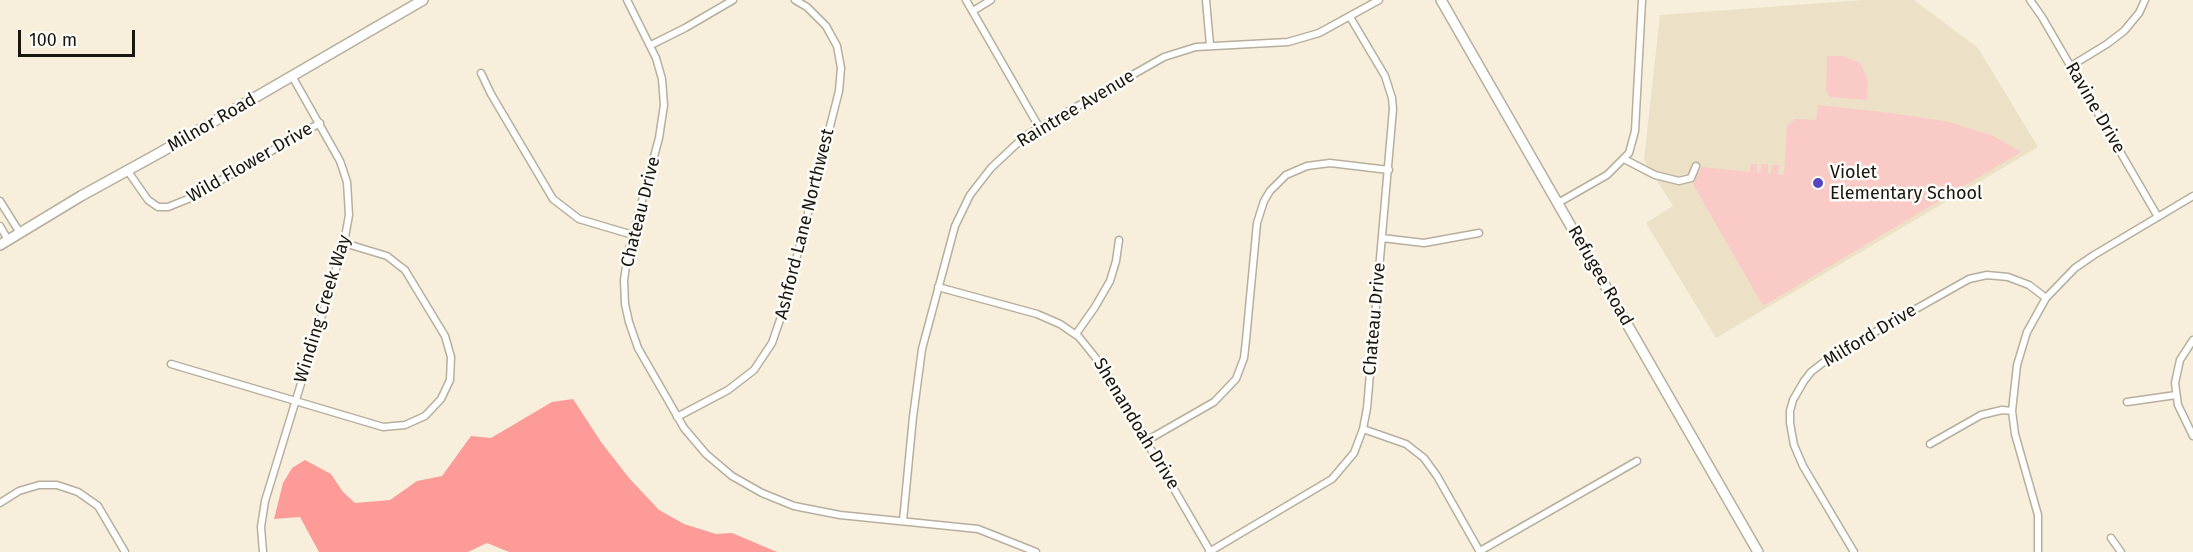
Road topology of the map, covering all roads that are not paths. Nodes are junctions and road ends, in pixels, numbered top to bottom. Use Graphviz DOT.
graph roads {
  1 [pos="423,0"];
  2 [pos="627,0"];
  3 [pos="733,0"];
  4 [pos="795,0"];
  5 [pos="966,0"];
  6 [pos="992,0"];
  7 [pos="1206,0"];
  8 [pos="1379,0"];
  9 [pos="1442,0"];
  10 [pos="1642,0"];
  11 [pos="2030,0"];
  12 [pos="2145,0"];
  13 [pos="972,11"];
  14 [pos="1350,17"];
  15 [pos="651,45"];
  16 [pos="1210,45"];
  17 [pos="2071,66"];
  18 [pos="482,73"];
  19 [pos="292,76"];
  20 [pos="320,123"];
  21 [pos="1039,127"];
  22 [pos="1624,159"];
  23 [pos="1696,166"];
  24 [pos="127,170"];
  25 [pos="1389,170"];
  26 [pos="2193,196"];
  27 [pos="0,201"];
  28 [pos="1558,203"];
  29 [pos="2158,217"];
  30 [pos="0,226"];
  31 [pos="21,233"];
  32 [pos="1479,233"];
  33 [pos="633,235"];
  34 [pos="1382,238"];
  35 [pos="1119,240"];
  36 [pos="4,243"];
  37 [pos="344,243"];
  38 [pos="938,287"];
  39 [pos="2046,298"];
  40 [pos="1076,334"];
  41 [pos="2193,340"];
  42 [pos="171,363"];
  43 [pos="2176,395"];
  44 [pos="295,402"];
  45 [pos="2127,402"];
  46 [pos="2012,411"];
  47 [pos="677,417"];
  48 [pos="1363,429"];
  49 [pos="2193,436"];
  50 [pos="1146,441"];
  51 [pos="1930,444"];
  52 [pos="1637,461"];
  53 [pos="0,503"];
  54 [pos="903,521"];
  55 [pos="2111,537"];
  56 [pos="125,552"];
  57 [pos="263,552"];
  58 [pos="1036,552"];
  59 [pos="1210,552"];
  60 [pos="1480,552"];
  61 [pos="1758,552"];
  62 [pos="1854,552"];
  63 [pos="2038,552"];
  64 [pos="2121,552"];
  1 -- 19 [label="main road, Milnor Road"];
  2 -- 15 [label="street, Chateau Drive"];
  3 -- 15 [label="street"];
  4 -- 47 [label="street, Ashford Lane Northwest"];
  5 -- 13 [label="street"];
  6 -- 13 [label="street"];
  7 -- 16 [label="street"];
  8 -- 14 [label="street, Raintree Avenue"];
  9 -- 28 [label="main road, Refugee Road"];
  10 -- 22 [label="street"];
  11 -- 17 [label="street, Ravine Drive"];
  12 -- 17 [label="street"];
  13 -- 21 [label="street"];
  14 -- 16 [label="street, Raintree Avenue"];
  14 -- 25 [label="street, Chateau Drive"];
  15 -- 33 [label="street, Chateau Drive"];
  16 -- 21 [label="street, Raintree Avenue"];
  17 -- 29 [label="street, Ravine Drive"];
  18 -- 33 [label="street"];
  19 -- 20 [label="street, Winding Creek Way"];
  19 -- 24 [label="main road, Milnor Road"];
  20 -- 24 [label="street, Wild Flower Drive"];
  20 -- 37 [label="street, Winding Creek Way"];
  21 -- 38 [label="street, Raintree Avenue"];
  22 -- 23 [label="street"];
  22 -- 28 [label="street"];
  24 -- 31 [label="main road, Milnor Road"];
  25 -- 34 [label="street, Chateau Drive"];
  25 -- 50 [label="street"];
  26 -- 29 [label="street"];
  27 -- 31 [label="street"];
  28 -- 61 [label="main road, Refugee Road"];
  29 -- 39 [label="street"];
  30 -- 36 [label="street"];
  31 -- 36 [label="main road, Milnor Road"];
  32 -- 34 [label="street"];
  33 -- 47 [label="street, Chateau Drive"];
  34 -- 48 [label="street, Chateau Drive"];
  35 -- 40 [label="street"];
  37 -- 44 [label="street, Winding Creek Way"];
  37 -- 44 [label="street"];
  38 -- 40 [label="street, Shenandoah Drive"];
  38 -- 54 [label="street, Raintree Avenue"];
  39 -- 46 [label="street"];
  39 -- 62 [label="street, Milford Drive"];
  40 -- 50 [label="street, Shenandoah Drive"];
  41 -- 43 [label="street"];
  42 -- 44 [label="street"];
  43 -- 45 [label="street"];
  43 -- 49 [label="street"];
  44 -- 57 [label="street, Winding Creek Way"];
  46 -- 51 [label="street"];
  46 -- 63 [label="street"];
  47 -- 54 [label="street, Chateau Drive"];
  48 -- 59 [label="street, Chateau Drive"];
  48 -- 60 [label="street"];
  50 -- 59 [label="street, Shenandoah Drive"];
  52 -- 60 [label="street"];
  53 -- 56 [label="street"];
  54 -- 58 [label="street, Chateau Drive"];
  55 -- 64 [label="street"];
}
